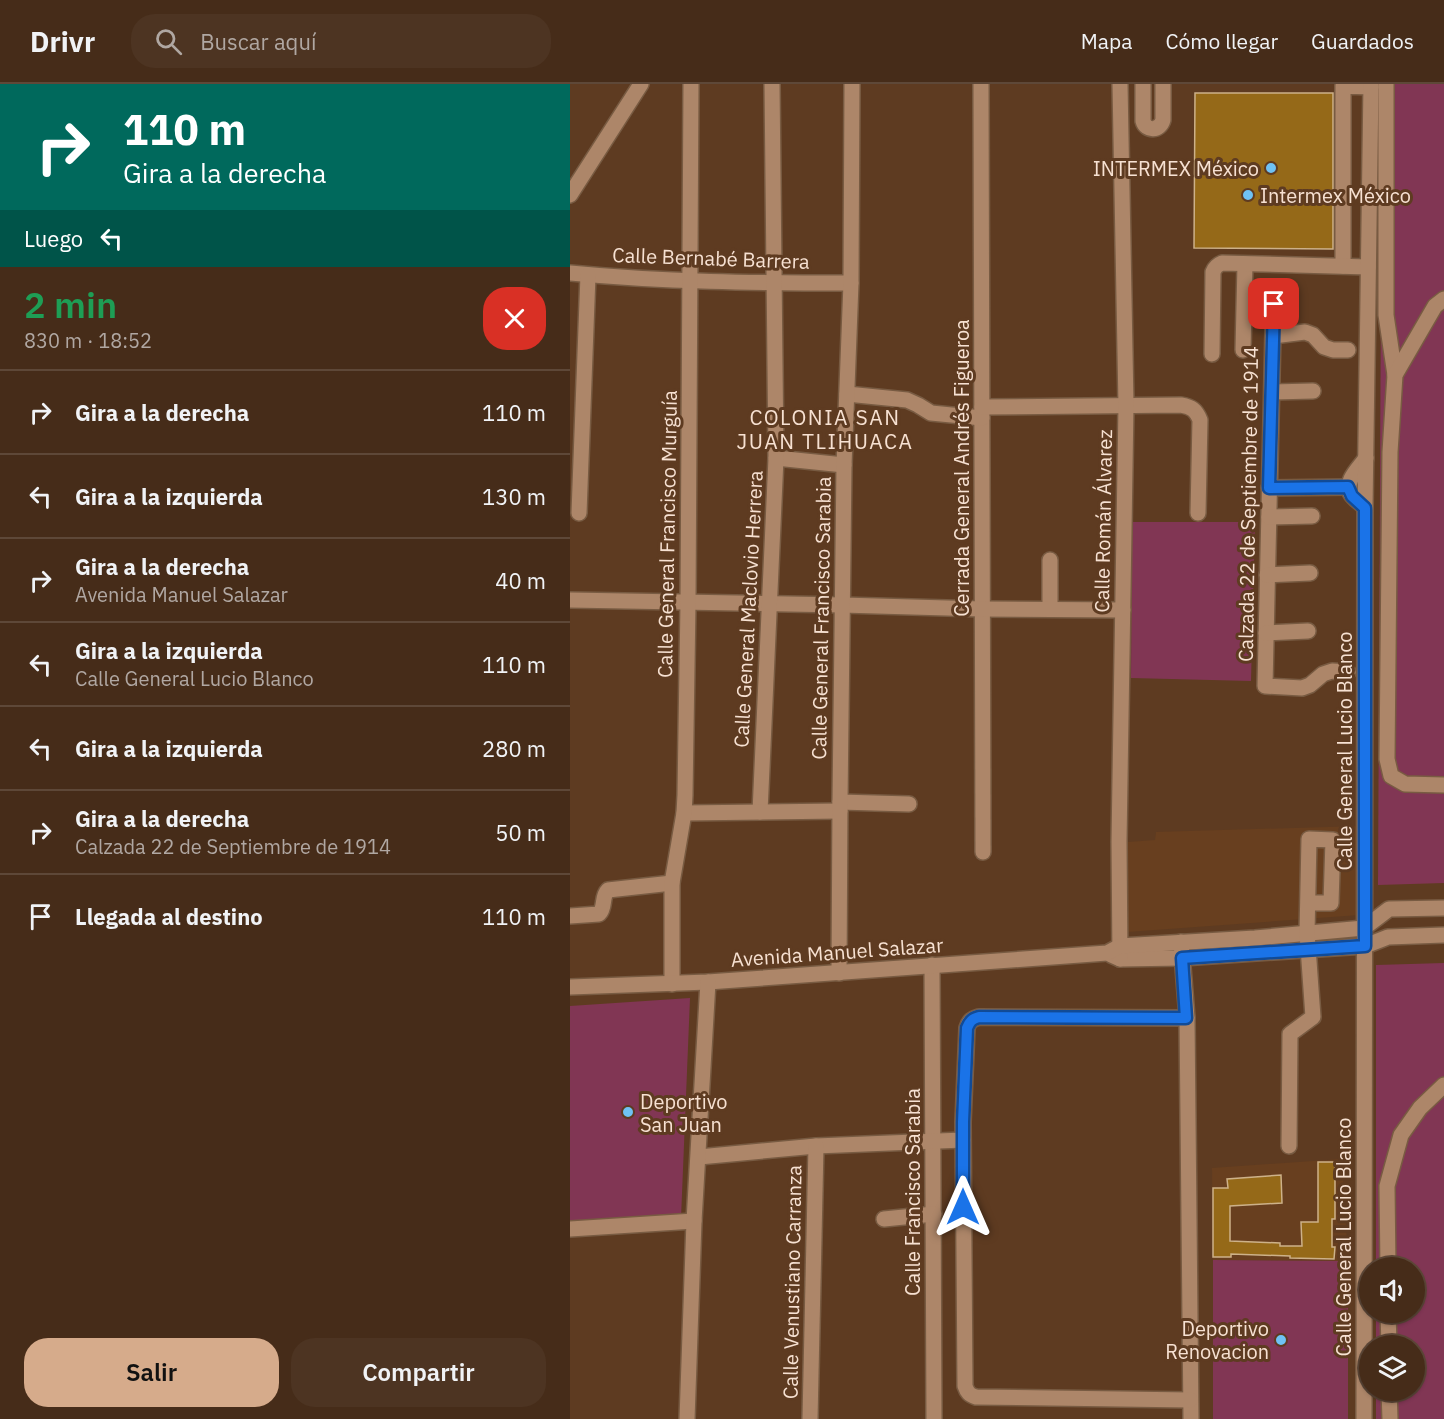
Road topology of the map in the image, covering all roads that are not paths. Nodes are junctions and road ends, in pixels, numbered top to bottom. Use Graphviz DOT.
graph roads {
  1 [pos="641,84"];
  2 [pos="691,84"];
  3 [pos="772,84"];
  4 [pos="852,84"];
  5 [pos="981,84"];
  6 [pos="1120,84"];
  7 [pos="1143,84"];
  8 [pos="1162,84"];
  9 [pos="1342,85"];
  10 [pos="1376,85"];
  11 [pos="570,195"];
  12 [pos="1245,264"];
  13 [pos="1343,266"];
  14 [pos="1368,267"];
  15 [pos="570,273"];
  16 [pos="588,275"];
  17 [pos="690,281"];
  18 [pos="773,283"];
  19 [pos="850,283"];
  20 [pos="1274,288"];
  21 [pos="1444,299"];
  22 [pos="1273,336"];
  23 [pos="1243,350"];
  24 [pos="1348,350"];
  25 [pos="1212,354"];
  26 [pos="1395,375"];
  27 [pos="1313,391"];
  28 [pos="1272,392"];
  29 [pos="847,394"];
  30 [pos="1125,405"];
  31 [pos="982,413"];
  32 [pos="776,458"];
  33 [pos="1366,458"];
  34 [pos="844,465"];
  35 [pos="1348,487"];
  36 [pos="1269,488"];
  37 [pos="1365,508"];
  38 [pos="579,513"];
  39 [pos="1198,513"];
  40 [pos="1312,516"];
  41 [pos="1269,517"];
  42 [pos="1050,560"];
  43 [pos="1310,573"];
  44 [pos="1267,575"];
  45 [pos="570,600"];
  46 [pos="688,603"];
  47 [pos="769,604"];
  48 [pos="842,605"];
  49 [pos="982,609"];
  50 [pos="1050,609"];
  51 [pos="1123,610"];
  52 [pos="1308,631"];
  53 [pos="1266,633"];
  54 [pos="1347,672"];
  55 [pos="1444,785"];
  56 [pos="909,804"];
  57 [pos="840,807"];
  58 [pos="760,812"];
  59 [pos="684,813"];
  60 [pos="983,852"];
  61 [pos="672,883"];
  62 [pos="1308,903"];
  63 [pos="1444,908"];
  64 [pos="570,916"];
  65 [pos="1364,927"];
  66 [pos="1307,933"];
  67 [pos="1444,935"];
  68 [pos="1255,938"];
  69 [pos="1180,942"];
  70 [pos="1365,946"];
  71 [pos="1309,950"];
  72 [pos="1115,953"];
  73 [pos="1256,954"];
  74 [pos="1182,958"];
  75 [pos="932,965"];
  76 [pos="839,974"];
  77 [pos="708,982"];
  78 [pos="672,984"];
  79 [pos="570,987"];
  80 [pos="1186,1018"];
  81 [pos="1444,1085"];
  82 [pos="963,1140"];
  83 [pos="933,1141"];
  84 [pos="816,1146"];
  85 [pos="1289,1146"];
  86 [pos="699,1157"];
  87 [pos="934,1214"];
  88 [pos="884,1220"];
  89 [pos="694,1221"];
  90 [pos="570,1229"];
  91 [pos="1388,1257"];
  92 [pos="1191,1400"];
  93 [pos="1389,1401"];
  94 [pos="687,1419"];
  95 [pos="810,1419"];
  96 [pos="934,1419"];
  97 [pos="1191,1419"];
  98 [pos="1364,1419"];
  99 [pos="1390,1419"];
  1 -- 11 [label="street"];
  2 -- 17 [label="street, Calle General Francisco Murguía"];
  3 -- 18 [label="street, Calle General Maclovio Herrera"];
  4 -- 19 [label="street, Calle General Francisco Sarabia"];
  5 -- 31 [label="street, Cerrada General Andrés Figueroa"];
  6 -- 30 [label="street, Calle Román Álvarez"];
  7 -- 8 [label="street"];
  9 -- 10 [label="street"];
  9 -- 13 [label="street"];
  10 -- 14 [label="street, Calle General Lucio Blanco"];
  10 -- 26 [label="street"];
  12 -- 13 [label="street"];
  12 -- 23 [label="street"];
  12 -- 25 [label="street"];
  13 -- 14 [label="street"];
  14 -- 33 [label="street, Calle General Lucio Blanco"];
  15 -- 16 [label="street, Calle Bernabé Barrera"];
  16 -- 17 [label="street, Calle Bernabé Barrera"];
  16 -- 38 [label="street"];
  17 -- 18 [label="street, Calle Bernabé Barrera"];
  17 -- 46 [label="street, Calle General Francisco Murguía"];
  18 -- 19 [label="street, Calle Bernabé Barrera"];
  18 -- 32 [label="street, Calle General Maclovio Herrera"];
  19 -- 29 [label="street, Calle General Francisco Sarabia"];
  20 -- 22 [label="street, Calzada 22 de Septiembre de 1914"];
  21 -- 26 [label="street"];
  22 -- 24 [label="street"];
  22 -- 28 [label="street, Calzada 22 de Septiembre de 1914"];
  26 -- 55 [label="street"];
  27 -- 28 [label="street"];
  28 -- 36 [label="street, Calzada 22 de Septiembre de 1914"];
  29 -- 31 [label="street"];
  29 -- 34 [label="street, Calle General Francisco Sarabia"];
  30 -- 31 [label="street"];
  30 -- 39 [label="street"];
  30 -- 51 [label="street, Calle Román Álvarez"];
  31 -- 49 [label="street, Cerrada General Andrés Figueroa"];
  32 -- 34 [label="street"];
  32 -- 47 [label="street, Calle General Maclovio Herrera"];
  33 -- 35 [label="street"];
  33 -- 37 [label="street, Calle General Lucio Blanco"];
  34 -- 48 [label="street, Calle General Francisco Sarabia"];
  35 -- 36 [label="street"];
  35 -- 37 [label="street"];
  36 -- 41 [label="street, Calzada 22 de Septiembre de 1914"];
  37 -- 65 [label="street, Calle General Lucio Blanco"];
  40 -- 41 [label="street"];
  41 -- 44 [label="street, Calzada 22 de Septiembre de 1914"];
  42 -- 50 [label="street"];
  43 -- 44 [label="street"];
  44 -- 53 [label="street, Calzada 22 de Septiembre de 1914"];
  45 -- 46 [label="street"];
  46 -- 47 [label="street"];
  46 -- 59 [label="street, Calle General Francisco Murguía"];
  47 -- 48 [label="street"];
  47 -- 58 [label="street, Calle General Maclovio Herrera"];
  48 -- 49 [label="street"];
  48 -- 57 [label="street, Calle General Francisco Sarabia"];
  49 -- 50 [label="street"];
  49 -- 60 [label="street, Cerrada General Andrés Figueroa"];
  50 -- 51 [label="street"];
  51 -- 72 [label="street, Calle Román Álvarez"];
  52 -- 53 [label="street"];
  53 -- 54 [label="street, Calzada 22 de Septiembre de 1914"];
  56 -- 57 [label="street"];
  57 -- 58 [label="street"];
  57 -- 76 [label="street, Calle General Francisco Sarabia"];
  58 -- 59 [label="street"];
  59 -- 61 [label="street, Calle General Francisco Murguía"];
  61 -- 64 [label="street"];
  61 -- 78 [label="street, Calle General Francisco Murguía"];
  62 -- 66 [label="street"];
  63 -- 65 [label="street"];
  65 -- 66 [label="street, Avenida Manuel Salazar"];
  65 -- 70 [label="street, Calle General Lucio Blanco"];
  66 -- 68 [label="street, Avenida Manuel Salazar"];
  66 -- 71 [label="street"];
  67 -- 70 [label="street, Avenida Manuel Salazar"];
  68 -- 69 [label="street, Avenida Manuel Salazar"];
  68 -- 73 [label="street"];
  69 -- 72 [label="street, Avenida Manuel Salazar"];
  69 -- 74 [label="street"];
  70 -- 71 [label="street, Avenida Manuel Salazar"];
  70 -- 98 [label="street, Calle General Lucio Blanco"];
  71 -- 73 [label="street, Avenida Manuel Salazar"];
  71 -- 85 [label="street"];
  72 -- 74 [label="street, Avenida Manuel Salazar"];
  72 -- 75 [label="street, Avenida Manuel Salazar"];
  73 -- 74 [label="street, Avenida Manuel Salazar"];
  74 -- 80 [label="street"];
  75 -- 76 [label="street, Avenida Manuel Salazar"];
  75 -- 83 [label="street, Calle Francisco Sarabia"];
  76 -- 77 [label="street, Avenida Manuel Salazar"];
  77 -- 78 [label="street, Avenida Manuel Salazar"];
  77 -- 86 [label="street"];
  78 -- 79 [label="street, Avenida Manuel Salazar"];
  80 -- 82 [label="street"];
  80 -- 92 [label="street"];
  81 -- 91 [label="street"];
  82 -- 83 [label="street"];
  82 -- 92 [label="street"];
  83 -- 84 [label="street"];
  83 -- 87 [label="street, Calle Francisco Sarabia"];
  84 -- 86 [label="street"];
  84 -- 95 [label="street, Calle Venustiano Carranza"];
  86 -- 89 [label="street"];
  87 -- 88 [label="street"];
  87 -- 96 [label="street, Calle Francisco Sarabia"];
  89 -- 90 [label="street"];
  89 -- 94 [label="street"];
  92 -- 97 [label="street"];
  93 -- 99 [label="street"];
}
